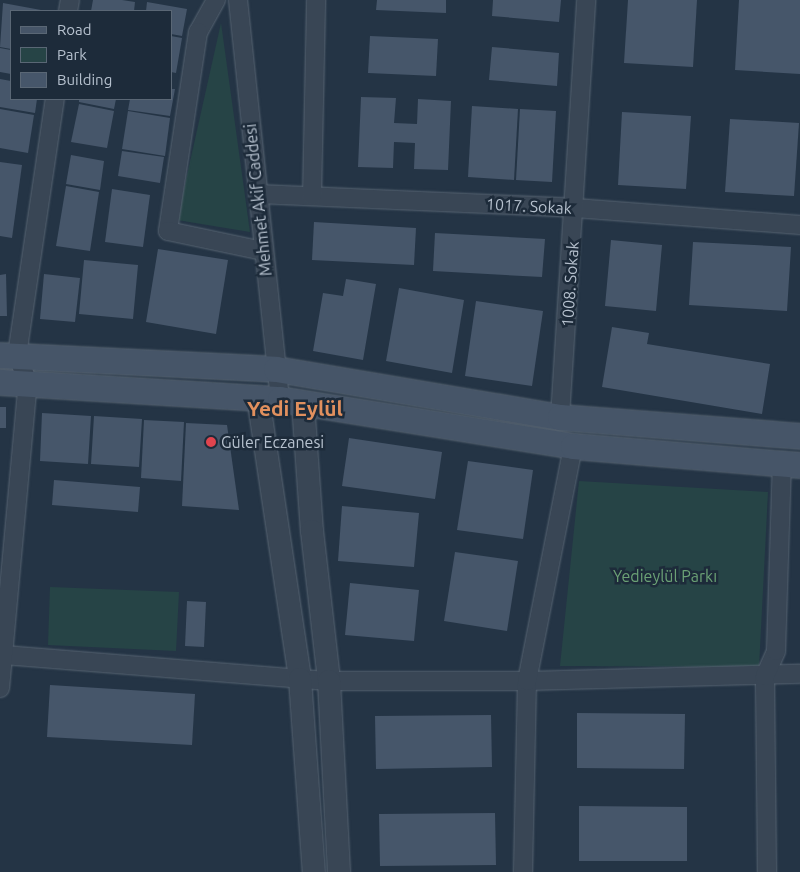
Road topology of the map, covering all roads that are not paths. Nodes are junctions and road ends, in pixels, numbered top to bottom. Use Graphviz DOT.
graph roads {
  1 [pos="216,0"];
  2 [pos="238,0"];
  3 [pos="316,0"];
  4 [pos="586,0"];
  5 [pos="55,100"];
  6 [pos="258,194"];
  7 [pos="312,196"];
  8 [pos="575,208"];
  9 [pos="800,224"];
  10 [pos="263,251"];
  11 [pos="9,355"];
  12 [pos="276,369"];
  13 [pos="0,382"];
  14 [pos="28,383"];
  15 [pos="280,400"];
  16 [pos="560,418"];
  17 [pos="800,436"];
  18 [pos="573,446"];
  19 [pos="791,464"];
  20 [pos="4,655"];
  21 [pos="800,674"];
  22 [pos="765,676"];
  23 [pos="300,679"];
  24 [pos="328,681"];
  25 [pos="527,681"];
  26 [pos="0,688"];
  27 [pos="314,872"];
  28 [pos="339,872"];
  29 [pos="524,872"];
  30 [pos="767,872"];
  1 -- 10 [label="street"];
  2 -- 6 [label="street, Mehmet Akif Caddesi"];
  3 -- 7 [label="street"];
  4 -- 8 [label="street, 1008. Sokak"];
  5 -- 11 [label="street"];
  6 -- 7 [label="street, 1017. Sokak"];
  6 -- 10 [label="street, Mehmet Akif Caddesi"];
  7 -- 8 [label="street, 1017. Sokak"];
  8 -- 9 [label="street, 1017. Sokak"];
  8 -- 16 [label="street, 1008. Sokak"];
  10 -- 12 [label="street, Mehmet Akif Caddesi"];
  11 -- 12 [label="main road"];
  11 -- 14 [label="street"];
  12 -- 15 [label="street, Mehmet Akif Caddesi"];
  12 -- 16 [label="main road"];
  13 -- 14 [label="main road"];
  14 -- 15 [label="main road"];
  14 -- 20 [label="street"];
  15 -- 18 [label="main road"];
  15 -- 23 [label="street"];
  15 -- 24 [label="street"];
  16 -- 17 [label="main road"];
  18 -- 19 [label="main road"];
  18 -- 25 [label="street"];
  19 -- 22 [label="street"];
  20 -- 23 [label="street"];
  20 -- 26 [label="street"];
  21 -- 22 [label="street"];
  22 -- 25 [label="street"];
  22 -- 30 [label="street"];
  23 -- 24 [label="street"];
  23 -- 27 [label="street"];
  24 -- 25 [label="street"];
  24 -- 28 [label="street"];
  25 -- 29 [label="street"];
}
